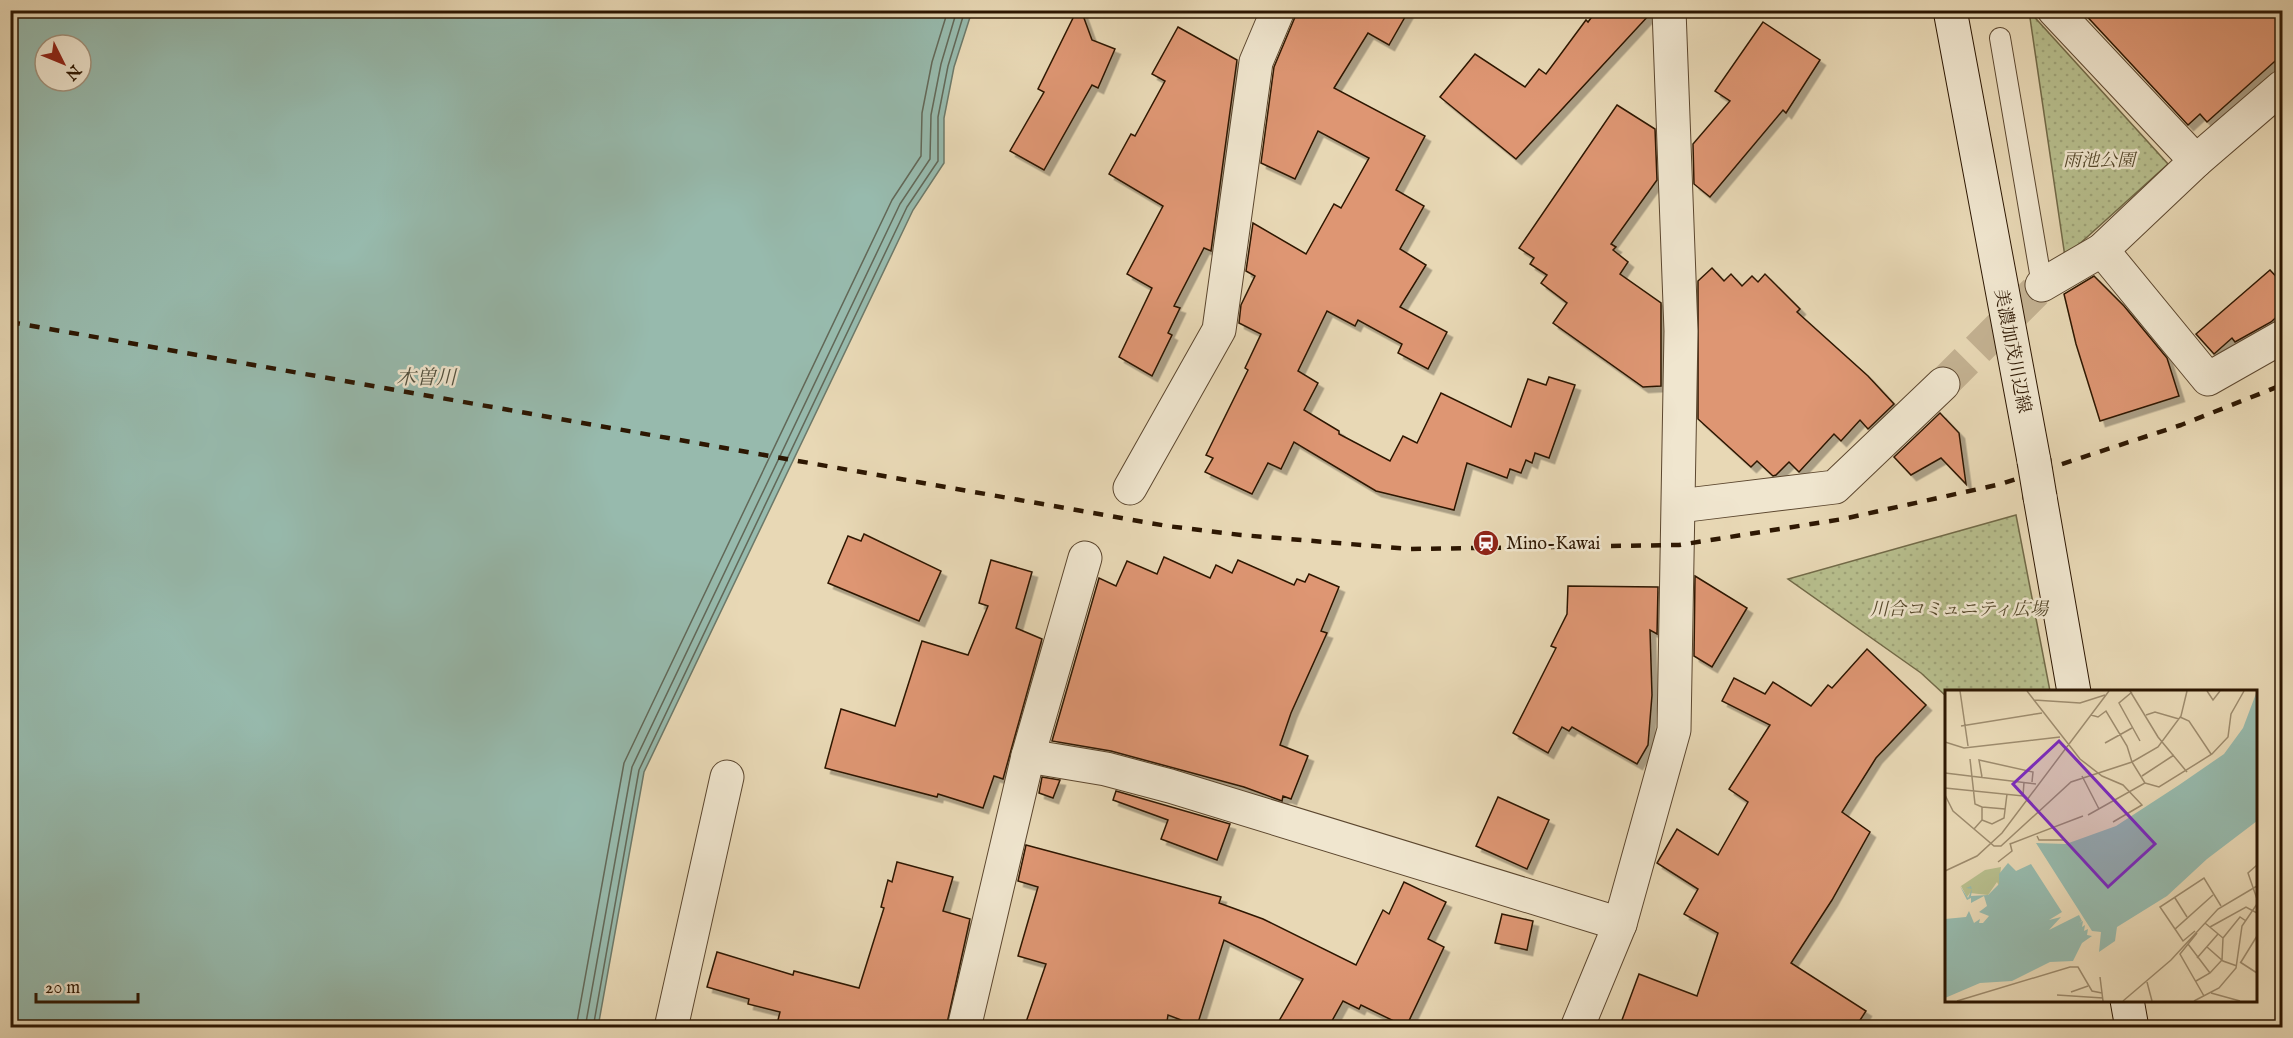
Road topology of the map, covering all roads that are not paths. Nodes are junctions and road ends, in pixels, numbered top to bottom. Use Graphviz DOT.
graph roads {
  1 [pos="1278,10"];
  2 [pos="1669,10"];
  3 [pos="1950,10"];
  4 [pos="2054,10"];
  5 [pos="2000,38"];
  6 [pos="2283,87"];
  7 [pos="2196,161"];
  8 [pos="2102,250"];
  9 [pos="2042,285"];
  10 [pos="2283,338"];
  11 [pos="1943,384"];
  12 [pos="1131,488"];
  13 [pos="1679,506"];
  14 [pos="1084,558"];
  15 [pos="2074,690"];
  16 [pos="1028,756"];
  17 [pos="727,777"];
  18 [pos="1620,924"];
  19 [pos="2127,1002"];
  20 [pos="671,1028"];
  21 [pos="964,1028"];
  22 [pos="1577,1028"];
  23 [pos="2132,1028"];
  1 -- 12 [label="street"];
  2 -- 13 [label="street"];
  3 -- 15 [label="street, 美濃加茂川辺線, bridge"];
  4 -- 7 [label="street"];
  5 -- 9 [label="lane"];
  6 -- 7 [label="street"];
  7 -- 8 [label="street"];
  8 -- 9 [label="street"];
  8 -- 10 [label="street"];
  11 -- 13 [label="street"];
  13 -- 18 [label="street"];
  14 -- 16 [label="street"];
  16 -- 18 [label="street"];
  16 -- 21 [label="street"];
  17 -- 20 [label="street"];
  18 -- 22 [label="street"];
  19 -- 23 [label="street"];
}
